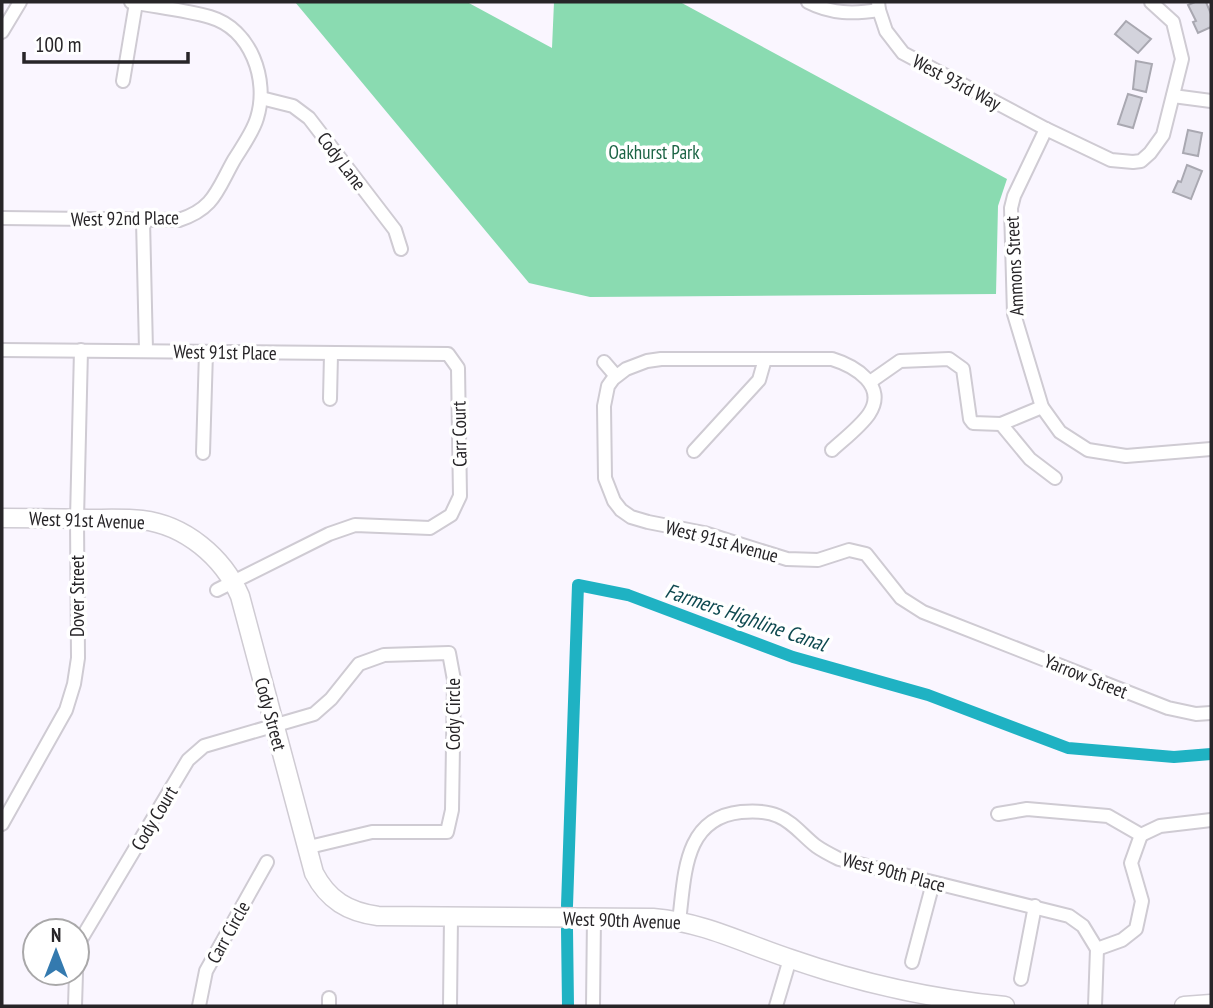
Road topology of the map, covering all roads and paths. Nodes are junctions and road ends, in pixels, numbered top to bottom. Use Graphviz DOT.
graph roads {
  1 [pos="20,2"];
  2 [pos="133,2"];
  3 [pos="808,2"];
  4 [pos="1151,2"];
  5 [pos="879,6"];
  6 [pos="2,32"];
  7 [pos="123,81"];
  8 [pos="1172,96"];
  9 [pos="261,98"];
  10 [pos="1211,102"];
  11 [pos="1046,129"];
  12 [pos="2,218"];
  13 [pos="143,220"];
  14 [pos="401,249"];
  15 [pos="2,350"];
  16 [pos="80,351"];
  17 [pos="146,351"];
  18 [pos="206,352"];
  19 [pos="331,354"];
  20 [pos="448,354"];
  21 [pos="765,359"];
  22 [pos="604,362"];
  23 [pos="621,372"];
  24 [pos="870,382"];
  25 [pos="330,399"];
  26 [pos="1042,407"];
  27 [pos="1002,424"];
  28 [pos="1211,449"];
  29 [pos="832,450"];
  30 [pos="694,451"];
  31 [pos="204,453"];
  32 [pos="1055,478"];
  33 [pos="2,518"];
  34 [pos="77,519"];
  35 [pos="225,586"];
  36 [pos="962,627"];
  37 [pos="1211,713"];
  38 [pos="274,726"];
  39 [pos="998,814"];
  40 [pos="1211,820"];
  41 [pos="2,824"];
  42 [pos="1141,835"];
  43 [pos="305,848"];
  44 [pos="267,862"];
  45 [pos="933,883"];
  46 [pos="1034,906"];
  47 [pos="451,917"];
  48 [pos="594,917"];
  49 [pos="679,921"];
  50 [pos="91,923"];
  51 [pos="1097,949"];
  52 [pos="790,959"];
  53 [pos="912,962"];
  54 [pos="1021,979"];
  55 [pos="76,987"];
  56 [pos="1211,1004"];
  57 [pos="979,1005"];
  58 [pos="75,1006"];
  59 [pos="199,1006"];
  60 [pos="450,1006"];
  61 [pos="593,1006"];
  62 [pos="776,1006"];
  63 [pos="1005,1006"];
  64 [pos="1095,1006"];
  65 [pos="1184,1006"];
  1 -- 6 [label="street"];
  2 -- 7 [label="street"];
  2 -- 9 [label="street"];
  3 -- 5 [label="street, West 93rd Way"];
  4 -- 8 [label="street"];
  5 -- 11 [label="street, West 93rd Way"];
  8 -- 10 [label="street"];
  8 -- 11 [label="street, West 93rd Way"];
  9 -- 13 [label="street, West 92nd Place"];
  9 -- 14 [label="street, Cody Lane"];
  11 -- 26 [label="street, Ammons Street"];
  12 -- 13 [label="street, West 92nd Place"];
  13 -- 17 [label="street"];
  15 -- 16 [label="street, West 91st Place"];
  16 -- 17 [label="street, West 91st Place"];
  16 -- 34 [label="street, Dover Street"];
  17 -- 18 [label="street, West 91st Place"];
  18 -- 19 [label="street, West 91st Place"];
  18 -- 31 [label="street"];
  19 -- 20 [label="street, West 91st Place"];
  19 -- 25 [label="street"];
  20 -- 35 [label="street, Carr Court"];
  21 -- 23 [label="street"];
  21 -- 24 [label="street"];
  21 -- 30 [label="street"];
  22 -- 23 [label="street"];
  23 -- 36 [label="street, West 91st Avenue"];
  24 -- 27 [label="street"];
  24 -- 29 [label="street"];
  26 -- 27 [label="street"];
  26 -- 28 [label="street, Ammons Street"];
  27 -- 32 [label="street"];
  33 -- 34 [label="street, West 91st Avenue"];
  34 -- 35 [label="street, West 91st Avenue"];
  34 -- 41 [label="street, Dover Street"];
  35 -- 38 [label="street, Cody Street"];
  36 -- 37 [label="street, Yarrow Street"];
  38 -- 43 [label="street, Cody Street"];
  38 -- 43 [label="street, Cody Circle"];
  38 -- 50 [label="street, Cody Court"];
  39 -- 42 [label="street"];
  40 -- 42 [label="street"];
  42 -- 51 [label="street"];
  43 -- 47 [label="street, West 90th Avenue"];
  44 -- 59 [label="street, Carr Circle"];
  45 -- 46 [label="street, West 90th Place"];
  45 -- 49 [label="street, West 90th Place"];
  45 -- 53 [label="street"];
  46 -- 51 [label="street, West 90th Place"];
  46 -- 54 [label="street"];
  47 -- 48 [label="street, West 90th Avenue"];
  47 -- 60 [label="street"];
  48 -- 49 [label="street, West 90th Avenue"];
  48 -- 61 [label="street"];
  49 -- 52 [label="street, West 90th Avenue"];
  51 -- 64 [label="street"];
  52 -- 57 [label="street, West 90th Avenue"];
  52 -- 62 [label="street"];
  55 -- 58 [label="street"];
  56 -- 65 [label="street"];
  57 -- 63 [label="street, West 90th Avenue"];
}
